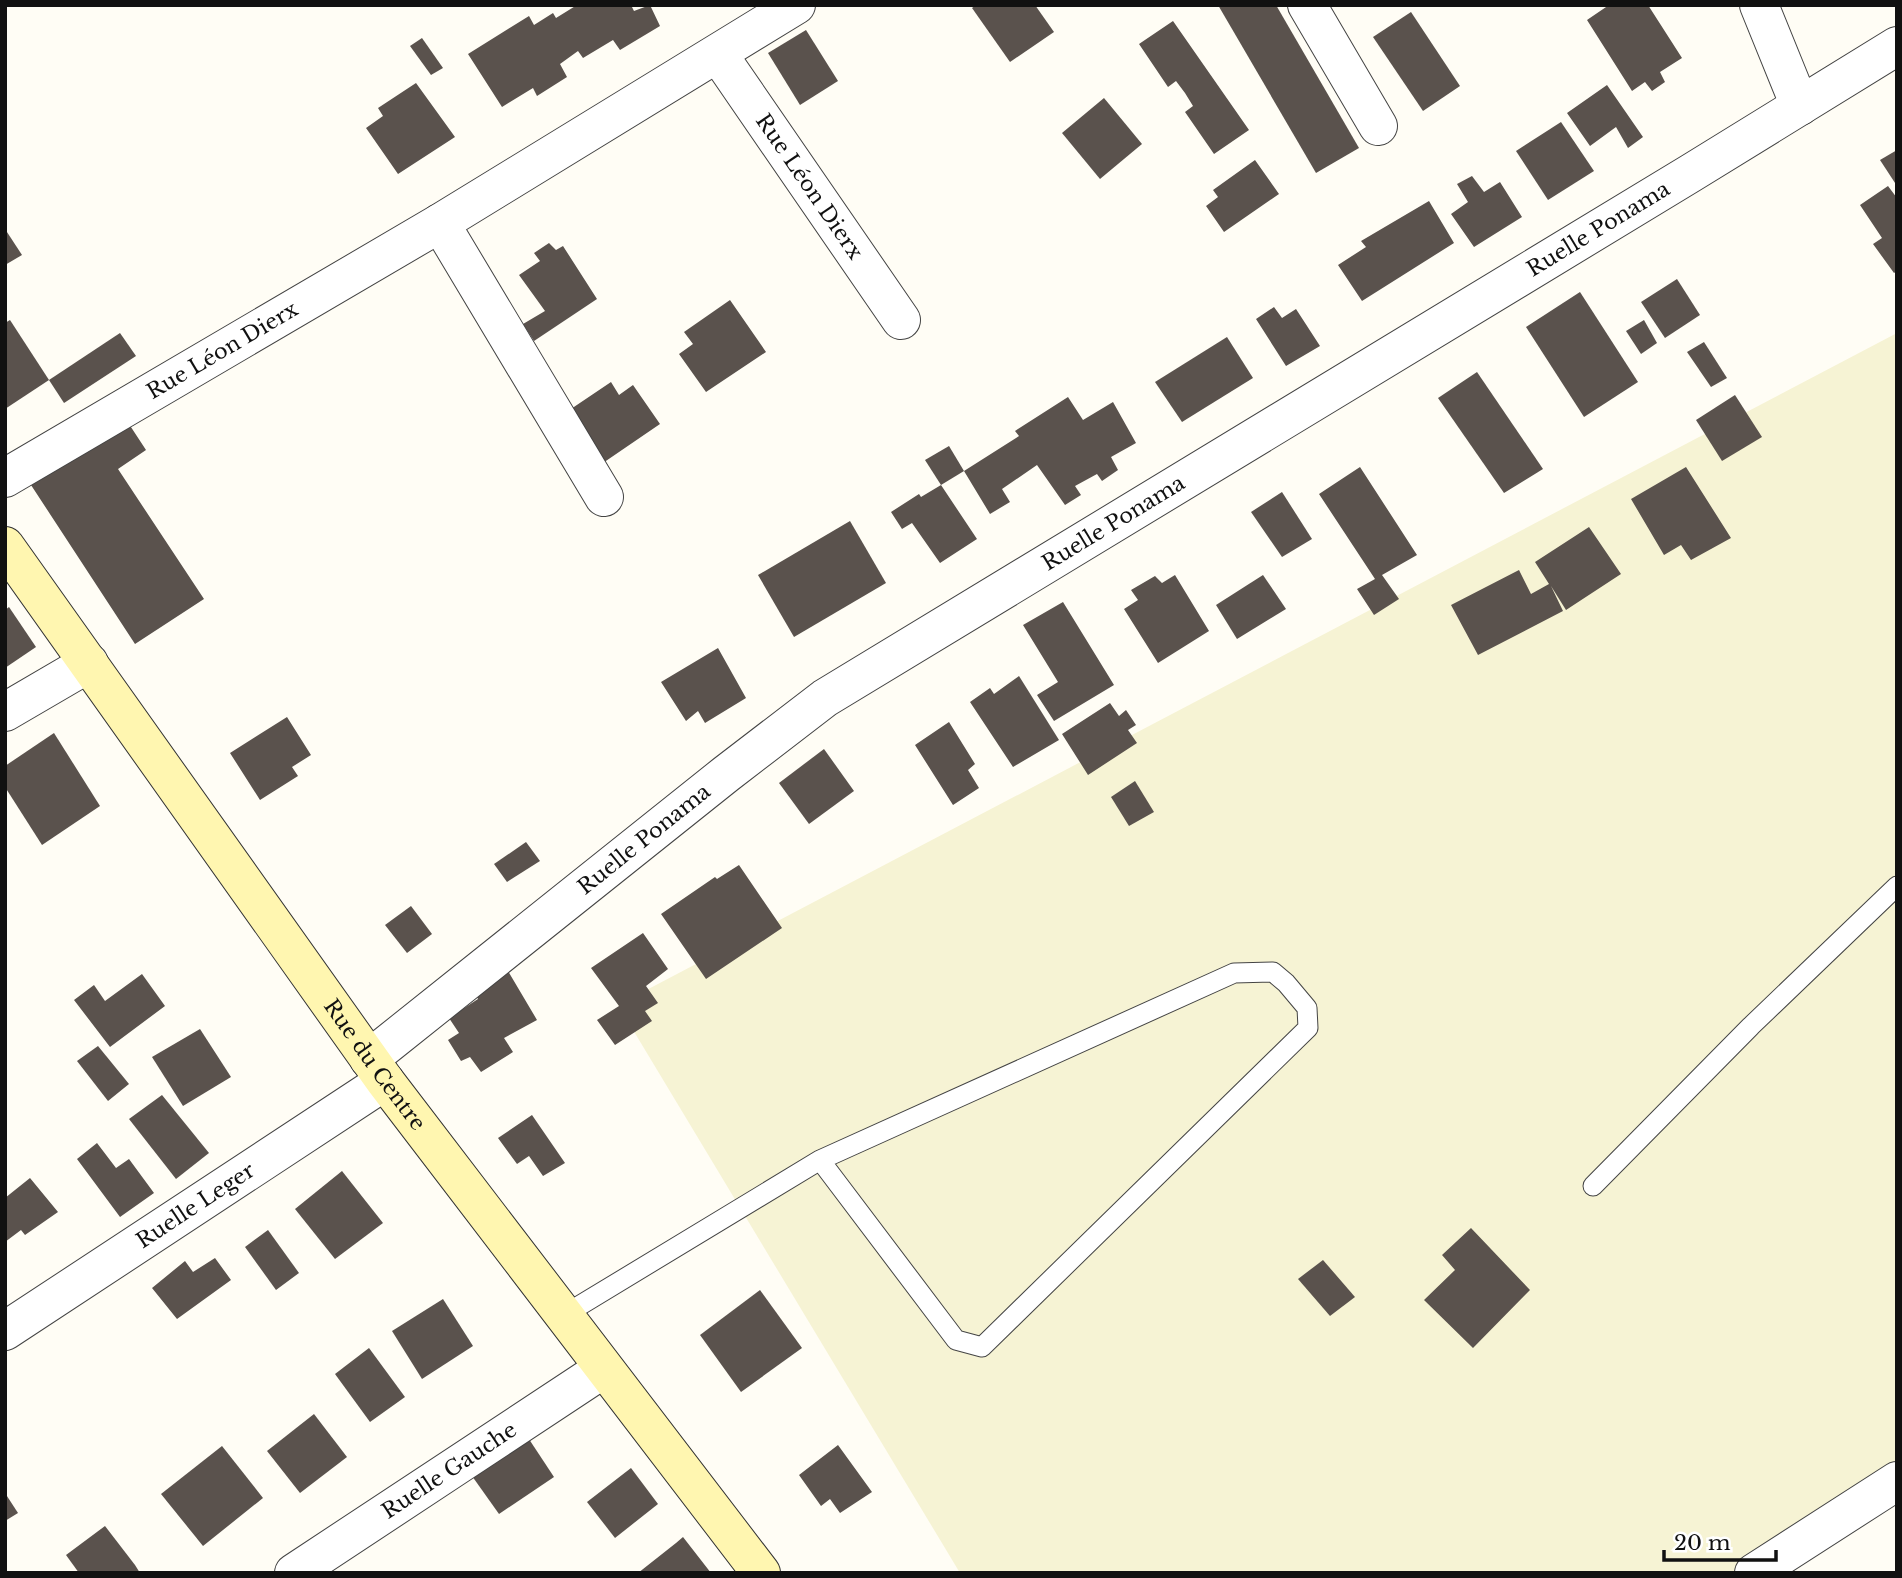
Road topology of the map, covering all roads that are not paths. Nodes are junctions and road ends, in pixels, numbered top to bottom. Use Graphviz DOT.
graph roads {
  1 [pos="796,5"];
  2 [pos="1307,5"];
  3 [pos="1759,5"];
  4 [pos="1897,46"];
  5 [pos="718,54"];
  6 [pos="1800,106"];
  7 [pos="1378,126"];
  8 [pos="440,223"];
  9 [pos="901,320"];
  10 [pos="5,478"];
  11 [pos="604,497"];
  12 [pos="5,546"];
  13 [pos="89,663"];
  14 [pos="5,712"];
  15 [pos="1897,886"];
  16 [pos="377,1070"];
  17 [pos="820,1160"];
  18 [pos="1592,1186"];
  19 [pos="564,1315"];
  20 [pos="5,1331"];
  21 [pos="603,1368"];
  22 [pos="1897,1480"];
  23 [pos="294,1573"];
  24 [pos="761,1573"];
  25 [pos="1754,1573"];
  1 -- 5 [label="street, Rue Léon Dierx"];
  2 -- 7 [label="street"];
  3 -- 6 [label="street"];
  4 -- 6 [label="street, Ruelle Ponama"];
  5 -- 8 [label="street, Rue Léon Dierx"];
  5 -- 9 [label="street, Rue Léon Dierx"];
  6 -- 16 [label="street, Ruelle Ponama"];
  8 -- 10 [label="street, Rue Léon Dierx"];
  8 -- 11 [label="street"];
  12 -- 13 [label="street, Rue du Centre"];
  13 -- 14 [label="street"];
  13 -- 16 [label="street, Rue du Centre"];
  15 -- 18 [label="lane"];
  16 -- 19 [label="street, Rue du Centre"];
  16 -- 20 [label="street, Ruelle Leger"];
  17 -- 17 [label="lane"];
  17 -- 19 [label="lane"];
  19 -- 21 [label="street, Rue du Centre"];
  21 -- 23 [label="street, Ruelle Gauche"];
  21 -- 24 [label="street, Rue du Centre"];
  22 -- 25 [label="street"];
}
